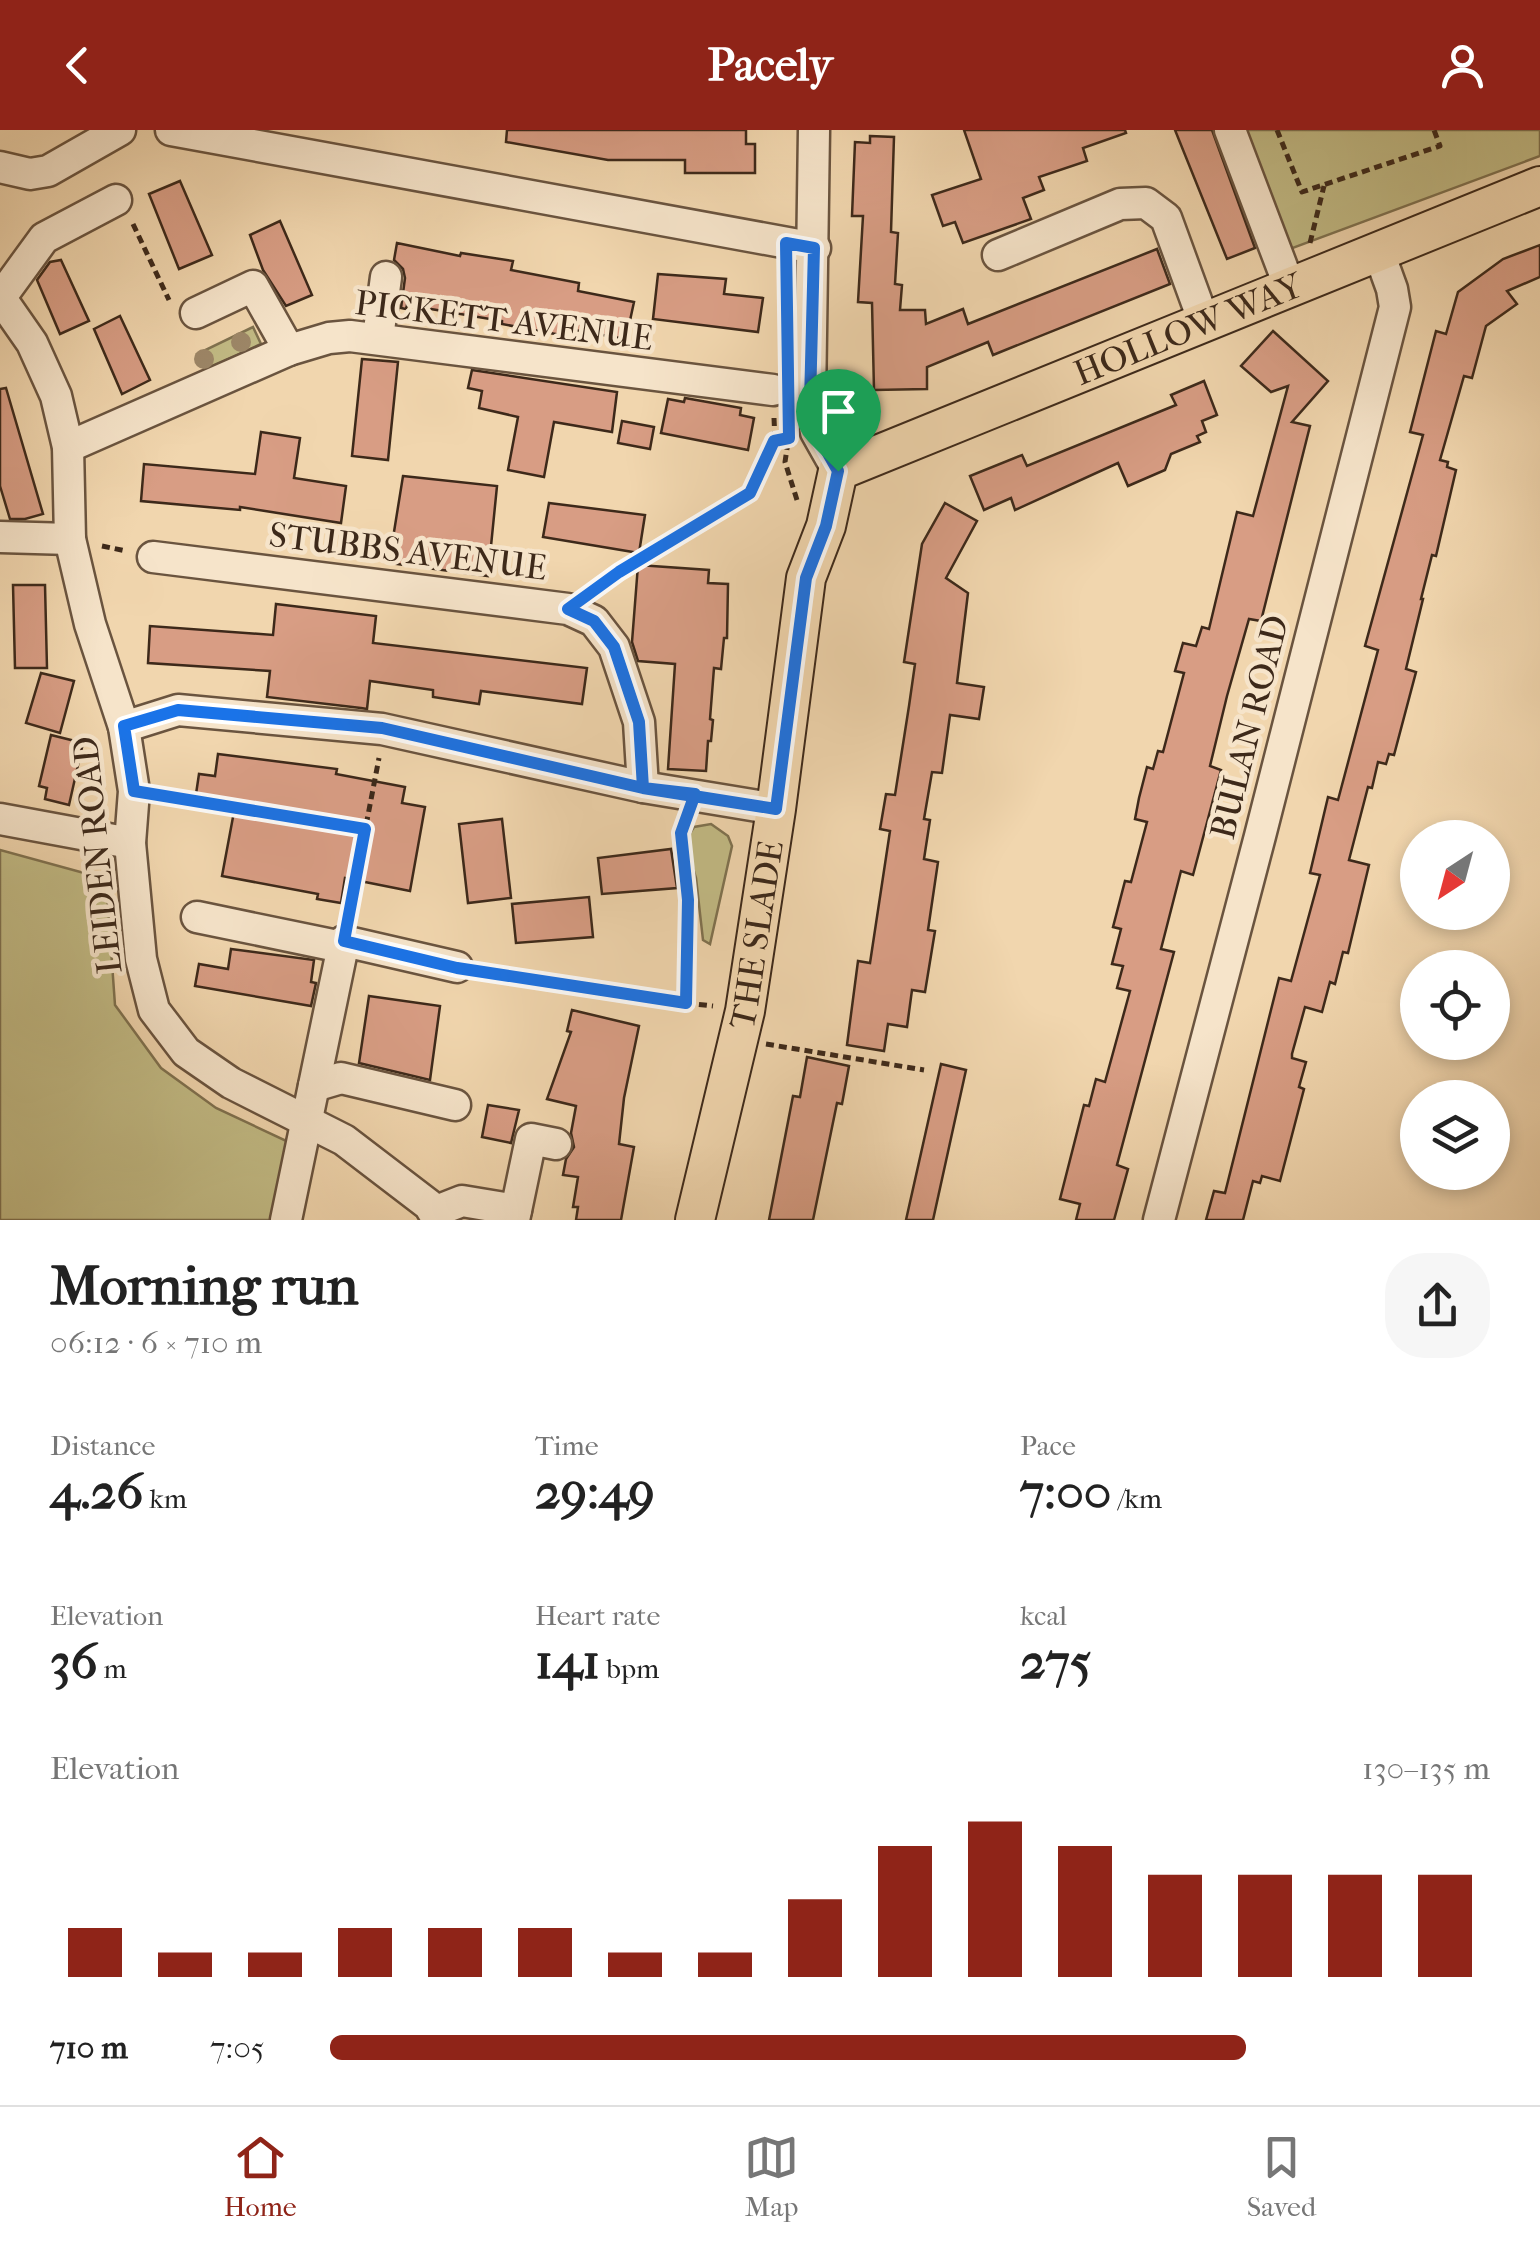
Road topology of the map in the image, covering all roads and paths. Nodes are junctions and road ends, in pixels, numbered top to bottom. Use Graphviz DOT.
graph roads {
  1 [pos="120,130"];
  2 [pos="171,130"];
  3 [pos="814,130"];
  4 [pos="1230,130"];
  5 [pos="1277,130"];
  6 [pos="1434,130"];
  7 [pos="281,141"];
  8 [pos="0,167"];
  9 [pos="1324,184"];
  10 [pos="1540,186"];
  11 [pos="116,200"];
  12 [pos="814,248"];
  13 [pos="1379,253"];
  14 [pos="998,255"];
  15 [pos="386,277"];
  16 [pos="1298,284"];
  17 [pos="0,297"];
  18 [pos="184,309"];
  19 [pos="1204,322"];
  20 [pos="378,338"];
  21 [pos="289,350"];
  22 [pos="773,390"];
  23 [pos="789,419"];
  24 [pos="789,438"];
  25 [pos="68,447"];
  26 [pos="838,471"];
  27 [pos="801,514"];
  28 [pos="0,537"];
  29 [pos="70,539"];
  30 [pos="153,557"];
  31 [pos="568,609"];
  32 [pos="124,726"];
  33 [pos="382,728"];
  34 [pos="643,788"];
  35 [pos="134,791"];
  36 [pos="695,794"];
  37 [pos="776,809"];
  38 [pos="0,819"];
  39 [pos="365,829"];
  40 [pos="130,843"];
  41 [pos="197,918"];
  42 [pos="343,944"];
  43 [pos="457,968"];
  44 [pos="739,1042"];
  45 [pos="924,1070"];
  46 [pos="314,1086"];
  47 [pos="455,1104"];
  48 [pos="306,1120"];
  49 [pos="556,1144"];
  50 [pos="515,1215"];
  51 [pos="436,1216"];
  52 [pos="286,1220"];
  53 [pos="695,1220"];
  54 [pos="1159,1220"];
  1 -- 8 [label="street"];
  2 -- 7 [label="street"];
  3 -- 12 [label="street"];
  4 -- 16 [label="street"];
  5 -- 9 [label="path"];
  6 -- 9 [label="path"];
  7 -- 12 [label="street"];
  9 -- 16 [label="path"];
  10 -- 13 [label="main road, HOLLOW WAY"];
  11 -- 17 [label="street"];
  11 -- 18 [label="path"];
  12 -- 26 [label="street"];
  13 -- 16 [label="main road, HOLLOW WAY"];
  13 -- 54 [label="street, BULAN ROAD"];
  14 -- 19 [label="street"];
  15 -- 20 [label="street"];
  16 -- 19 [label="main road, HOLLOW WAY"];
  17 -- 25 [label="street, LEIDEN ROAD"];
  18 -- 21 [label="street"];
  19 -- 26 [label="main road, HOLLOW WAY"];
  20 -- 21 [label="street, PICKETT AVENUE"];
  20 -- 22 [label="street, PICKETT AVENUE"];
  21 -- 25 [label="street, PICKETT AVENUE"];
  23 -- 24 [label="path"];
  24 -- 27 [label="path"];
  24 -- 31 [label="path"];
  25 -- 29 [label="street, LEIDEN ROAD"];
  26 -- 37 [label="main road, THE SLADE"];
  28 -- 29 [label="street"];
  29 -- 30 [label="path"];
  29 -- 32 [label="street, LEIDEN ROAD"];
  30 -- 31 [label="street, STUBBS AVENUE"];
  31 -- 34 [label="street, STUBBS AVENUE"];
  32 -- 33 [label="street"];
  32 -- 35 [label="street, LEIDEN ROAD"];
  33 -- 34 [label="street"];
  33 -- 39 [label="path"];
  34 -- 36 [label="street"];
  35 -- 39 [label="path"];
  35 -- 40 [label="street, LEIDEN ROAD"];
  36 -- 37 [label="street"];
  36 -- 43 [label="path"];
  37 -- 44 [label="main road, THE SLADE"];
  38 -- 40 [label="street"];
  39 -- 42 [label="path"];
  40 -- 48 [label="street, LEIDEN ROAD"];
  41 -- 42 [label="street"];
  42 -- 43 [label="street"];
  42 -- 46 [label="street"];
  44 -- 45 [label="path"];
  44 -- 53 [label="main road, THE SLADE"];
  46 -- 47 [label="street"];
  46 -- 48 [label="street"];
  48 -- 51 [label="street, LEIDEN ROAD"];
  48 -- 52 [label="street"];
  49 -- 50 [label="street"];
  50 -- 51 [label="street"];
}
